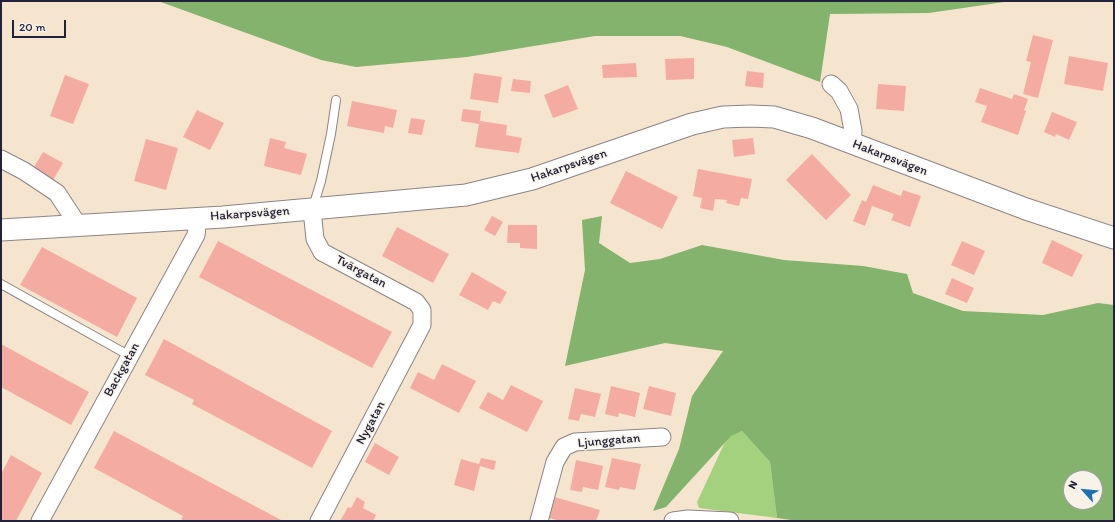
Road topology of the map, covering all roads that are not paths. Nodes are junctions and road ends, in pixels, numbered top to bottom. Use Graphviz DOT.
graph roads {
  1 [pos="831,84"];
  2 [pos="336,100"];
  3 [pos="852,143"];
  4 [pos="1,159"];
  5 [pos="312,210"];
  6 [pos="198,218"];
  7 [pos="78,225"];
  8 [pos="1,230"];
  9 [pos="1114,238"];
  10 [pos="1,284"];
  11 [pos="422,325"];
  12 [pos="130,356"];
  13 [pos="662,436"];
  14 [pos="40,521"];
  15 [pos="319,521"];
  16 [pos="539,521"];
  17 [pos="673,521"];
  18 [pos="730,521"];
  1 -- 3 [label="street"];
  2 -- 5 [label="lane"];
  3 -- 5 [label="street, Hakarpsvägen"];
  3 -- 9 [label="street, Hakarpsvägen"];
  4 -- 7 [label="street"];
  5 -- 6 [label="street, Hakarpsvägen"];
  5 -- 11 [label="street, Tvärgatan"];
  6 -- 7 [label="street, Hakarpsvägen"];
  6 -- 12 [label="street, Backgatan"];
  7 -- 8 [label="street, Hakarpsvägen"];
  10 -- 12 [label="lane"];
  11 -- 15 [label="street, Nygatan"];
  12 -- 14 [label="street, Backgatan"];
  13 -- 16 [label="street, Ljunggatan"];
  17 -- 18 [label="street"];
}
